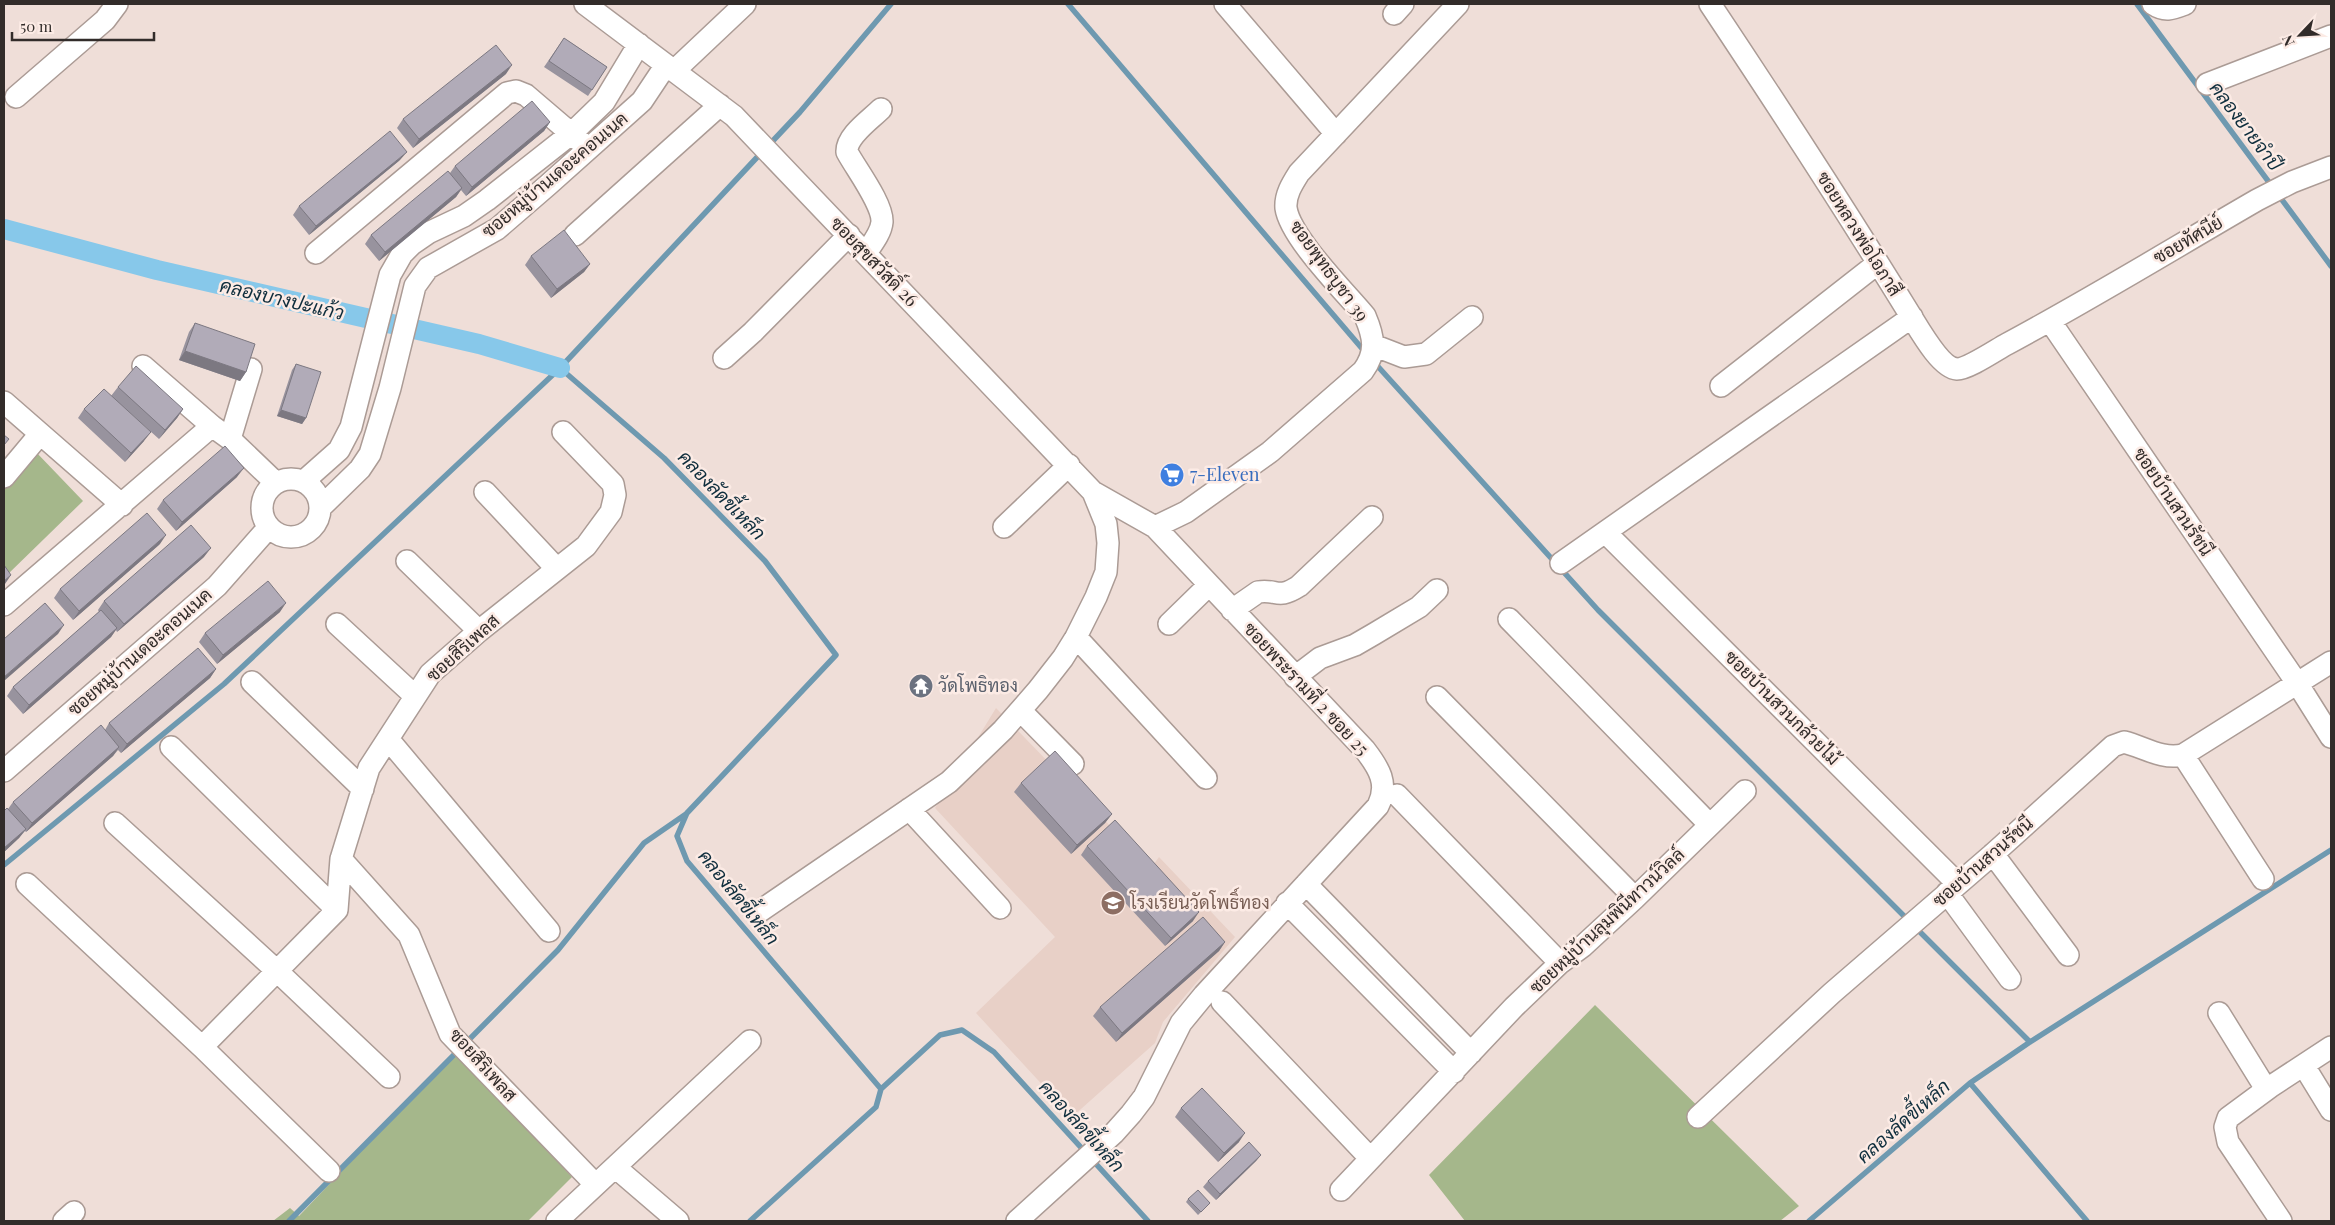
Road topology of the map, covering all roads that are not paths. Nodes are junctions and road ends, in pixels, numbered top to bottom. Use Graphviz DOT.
graph roads {
  1 [pos="118,4"];
  2 [pos="585,4"];
  3 [pos="745,4"];
  4 [pos="1225,4"];
  5 [pos="1458,4"];
  6 [pos="1710,4"];
  7 [pos="2153,4"];
  8 [pos="2184,4"];
  9 [pos="2331,36"];
  10 [pos="639,44"];
  11 [pos="670,68"];
  12 [pos="2207,84"];
  13 [pos="16,97"];
  14 [pos="881,109"];
  15 [pos="727,111"];
  16 [pos="572,133"];
  17 [pos="1336,134"];
  18 [pos="589,150"];
  19 [pos="2331,167"];
  20 [pos="575,235"];
  21 [pos="849,236"];
  22 [pos="316,253"];
  23 [pos="866,253"];
  24 [pos="1878,263"];
  25 [pos="1472,317"];
  26 [pos="1912,317"];
  27 [pos="2050,321"];
  28 [pos="1373,346"];
  29 [pos="724,358"];
  30 [pos="142,366"];
  31 [pos="251,369"];
  32 [pos="1721,386"];
  33 [pos="4,402"];
  34 [pos="212,426"];
  35 [pos="563,432"];
  36 [pos="40,434"];
  37 [pos="230,439"];
  38 [pos="1068,465"];
  39 [pos="4,477"];
  40 [pos="304,481"];
  41 [pos="276,483"];
  42 [pos="485,492"];
  43 [pos="1093,492"];
  44 [pos="122,505"];
  45 [pos="321,507"];
  46 [pos="1372,517"];
  47 [pos="269,526"];
  48 [pos="1004,527"];
  49 [pos="1155,527"];
  50 [pos="1606,533"];
  51 [pos="407,561"];
  52 [pos="1561,564"];
  53 [pos="557,569"];
  54 [pos="1209,585"];
  55 [pos="1437,590"];
  56 [pos="4,605"];
  57 [pos="1232,610"];
  58 [pos="1509,619"];
  59 [pos="337,624"];
  60 [pos="1170,624"];
  61 [pos="479,630"];
  62 [pos="1076,637"];
  63 [pos="2331,662"];
  64 [pos="1296,676"];
  65 [pos="252,682"];
  66 [pos="2297,683"];
  67 [pos="415,696"];
  68 [pos="1437,696"];
  69 [pos="1021,711"];
  70 [pos="2331,737"];
  71 [pos="388,739"];
  72 [pos="171,747"];
  73 [pos="2183,754"];
  74 [pos="1074,764"];
  75 [pos="4,771"];
  76 [pos="1206,778"];
  77 [pos="363,789"];
  78 [pos="1744,790"];
  79 [pos="1397,795"];
  80 [pos="909,809"];
  81 [pos="114,823"];
  82 [pos="1709,824"];
  83 [pos="1993,854"];
  84 [pos="341,859"];
  85 [pos="2263,879"];
  86 [pos="27,884"];
  87 [pos="1306,884"];
  88 [pos="1952,888"];
  89 [pos="1635,898"];
  90 [pos="1287,903"];
  91 [pos="1000,908"];
  92 [pos="337,910"];
  93 [pos="760,911"];
  94 [pos="548,931"];
  95 [pos="2068,955"];
  96 [pos="1560,962"];
  97 [pos="1383,963"];
  98 [pos="277,971"];
  99 [pos="2010,979"];
  100 [pos="1365,982"];
  101 [pos="1222,1002"];
  102 [pos="2219,1013"];
  103 [pos="750,1041"];
  104 [pos="202,1047"];
  105 [pos="2331,1047"];
  106 [pos="1471,1053"];
  107 [pos="2304,1066"];
  108 [pos="1454,1072"];
  109 [pos="389,1077"];
  110 [pos="2266,1089"];
  111 [pos="2331,1110"];
  112 [pos="1698,1117"];
  113 [pos="1370,1158"];
  114 [pos="615,1167"];
  115 [pos="329,1171"];
  116 [pos="595,1184"];
  117 [pos="1341,1190"];
  118 [pos="557,1221"];
  119 [pos="678,1221"];
  120 [pos="1017,1221"];
  121 [pos="2281,1221"];
  1 -- 13 [label="street"];
  2 -- 10 [label="street, ซอยสุขสวัสดิ์ 26"];
  3 -- 11 [label="street, ซอยหมู่บ้านเดอะคอนเนค"];
  4 -- 17 [label="street"];
  5 -- 17 [label="street, ซอยพุทธบูชา 39"];
  6 -- 24 [label="street, ซอยหลวงพ่อโอภาสี"];
  7 -- 8 [label="street"];
  9 -- 12 [label="street"];
  10 -- 11 [label="street, ซอยสุขสวัสดิ์ 26"];
  10 -- 16 [label="street, ซอยหมู่บ้านเดอะคอนเนค"];
  11 -- 15 [label="street, ซอยสุขสวัสดิ์ 26"];
  11 -- 18 [label="street, ซอยหมู่บ้านเดอะคอนเนค"];
  14 -- 23 [label="street"];
  15 -- 20 [label="street"];
  15 -- 21 [label="street, ซอยสุขสวัสดิ์ 26"];
  16 -- 18 [label="street"];
  16 -- 22 [label="street"];
  16 -- 40 [label="street, ซอยหมู่บ้านเดอะคอนเนค"];
  17 -- 28 [label="street, ซอยพุทธบูชา 39"];
  18 -- 45 [label="street, ซอยหมู่บ้านเดอะคอนเนค"];
  19 -- 27 [label="street, ซอยทัศนีย์"];
  21 -- 23 [label="street, ซอยสุขสวัสดิ์ 26"];
  21 -- 29 [label="street"];
  23 -- 38 [label="street, ซอยสุขสวัสดิ์ 26"];
  24 -- 26 [label="street, ซอยหลวงพ่อโอภาสี"];
  24 -- 32 [label="street"];
  25 -- 28 [label="street"];
  26 -- 27 [label="street, ซอยหลวงพ่อโอภาสี"];
  26 -- 50 [label="street"];
  27 -- 66 [label="street, ซอยบ้านสวนรัชนี"];
  28 -- 49 [label="street"];
  30 -- 34 [label="street"];
  31 -- 37 [label="street"];
  33 -- 36 [label="street"];
  34 -- 37 [label="street"];
  34 -- 44 [label="street"];
  35 -- 53 [label="street, ซอยสิริเพลส"];
  36 -- 39 [label="street"];
  36 -- 44 [label="street"];
  37 -- 41 [label="street"];
  38 -- 43 [label="street, ซอยสุขสวัสดิ์ 26"];
  38 -- 48 [label="street"];
  40 -- 41 [label="street"];
  40 -- 45 [label="street"];
  41 -- 47 [label="street"];
  42 -- 53 [label="street"];
  43 -- 49 [label="street, ซอยสุขสวัสดิ์ 26"];
  43 -- 62 [label="street"];
  44 -- 56 [label="street"];
  45 -- 47 [label="street, ซอยหมู่บ้านเดอะคอนเนค"];
  46 -- 57 [label="street"];
  47 -- 75 [label="street, ซอยหมู่บ้านเดอะคอนเนค"];
  49 -- 54 [label="street, ซอยพระรามที่ 2 ซอย 25"];
  50 -- 52 [label="street"];
  50 -- 88 [label="street, ซอยบ้านสวนกล้วยไม้"];
  51 -- 61 [label="street"];
  53 -- 61 [label="street, ซอยสิริเพลส"];
  54 -- 57 [label="street, ซอยพระรามที่ 2 ซอย 25"];
  54 -- 60 [label="street"];
  55 -- 64 [label="street"];
  57 -- 64 [label="street, ซอยพระรามที่ 2 ซอย 25"];
  58 -- 82 [label="street"];
  59 -- 67 [label="street"];
  61 -- 67 [label="street, ซอยสิริเพลส"];
  62 -- 69 [label="street"];
  62 -- 76 [label="street"];
  63 -- 66 [label="street, ซอยบ้านสวนรัชนี"];
  64 -- 87 [label="street, ซอยพระรามที่ 2 ซอย 25"];
  65 -- 77 [label="street"];
  66 -- 70 [label="street, ซอยบ้านสวนรัชนี"];
  66 -- 73 [label="street, ซอยบ้านสวนรัชนี"];
  67 -- 71 [label="street, ซอยสิริเพลส"];
  68 -- 89 [label="street"];
  69 -- 74 [label="street"];
  69 -- 80 [label="street"];
  71 -- 77 [label="street, ซอยสิริเพลส"];
  71 -- 94 [label="street"];
  72 -- 92 [label="street"];
  73 -- 83 [label="street, ซอยบ้านสวนรัชนี"];
  73 -- 85 [label="street"];
  77 -- 84 [label="street, ซอยสิริเพลส"];
  78 -- 82 [label="street, ซอยหมู่บ้านลุมพินีทาวน์วิลล์"];
  79 -- 96 [label="street"];
  80 -- 91 [label="street"];
  80 -- 93 [label="street"];
  81 -- 98 [label="street"];
  82 -- 89 [label="street, ซอยหมู่บ้านลุมพินีทาวน์วิลล์"];
  83 -- 88 [label="street, ซอยบ้านสวนรัชนี"];
  83 -- 95 [label="street"];
  84 -- 92 [label="street, ซอยสิริเพลส"];
  84 -- 116 [label="street, ซอยสิริเพลส"];
  86 -- 104 [label="street"];
  87 -- 90 [label="street, ซอยพระรามที่ 2 ซอย 25"];
  87 -- 97 [label="street"];
  88 -- 99 [label="street, ซอยบ้านสวนกล้วยไม้"];
  88 -- 112 [label="street, ซอยบ้านสวนรัชนี"];
  89 -- 96 [label="street, ซอยหมู่บ้านลุมพินีทาวน์วิลล์"];
  90 -- 100 [label="street"];
  90 -- 120 [label="street, ซอยพระรามที่ 2 ซอย 25"];
  92 -- 98 [label="street"];
  96 -- 106 [label="street, ซอยหมู่บ้านลุมพินีทาวน์วิลล์"];
  97 -- 100 [label="street"];
  97 -- 106 [label="street"];
  98 -- 104 [label="street"];
  98 -- 109 [label="street"];
  100 -- 108 [label="street"];
  101 -- 113 [label="street"];
  102 -- 110 [label="street"];
  103 -- 114 [label="street"];
  104 -- 115 [label="street"];
  105 -- 107 [label="street"];
  106 -- 108 [label="street, ซอยหมู่บ้านลุมพินีทาวน์วิลล์"];
  107 -- 110 [label="street"];
  107 -- 111 [label="street"];
  108 -- 113 [label="street, ซอยหมู่บ้านลุมพินีทาวน์วิลล์"];
  110 -- 121 [label="street"];
  113 -- 117 [label="street, ซอยหมู่บ้านลุมพินีทาวน์วิลล์"];
  114 -- 116 [label="street"];
  114 -- 119 [label="street"];
  116 -- 118 [label="street"];
}
